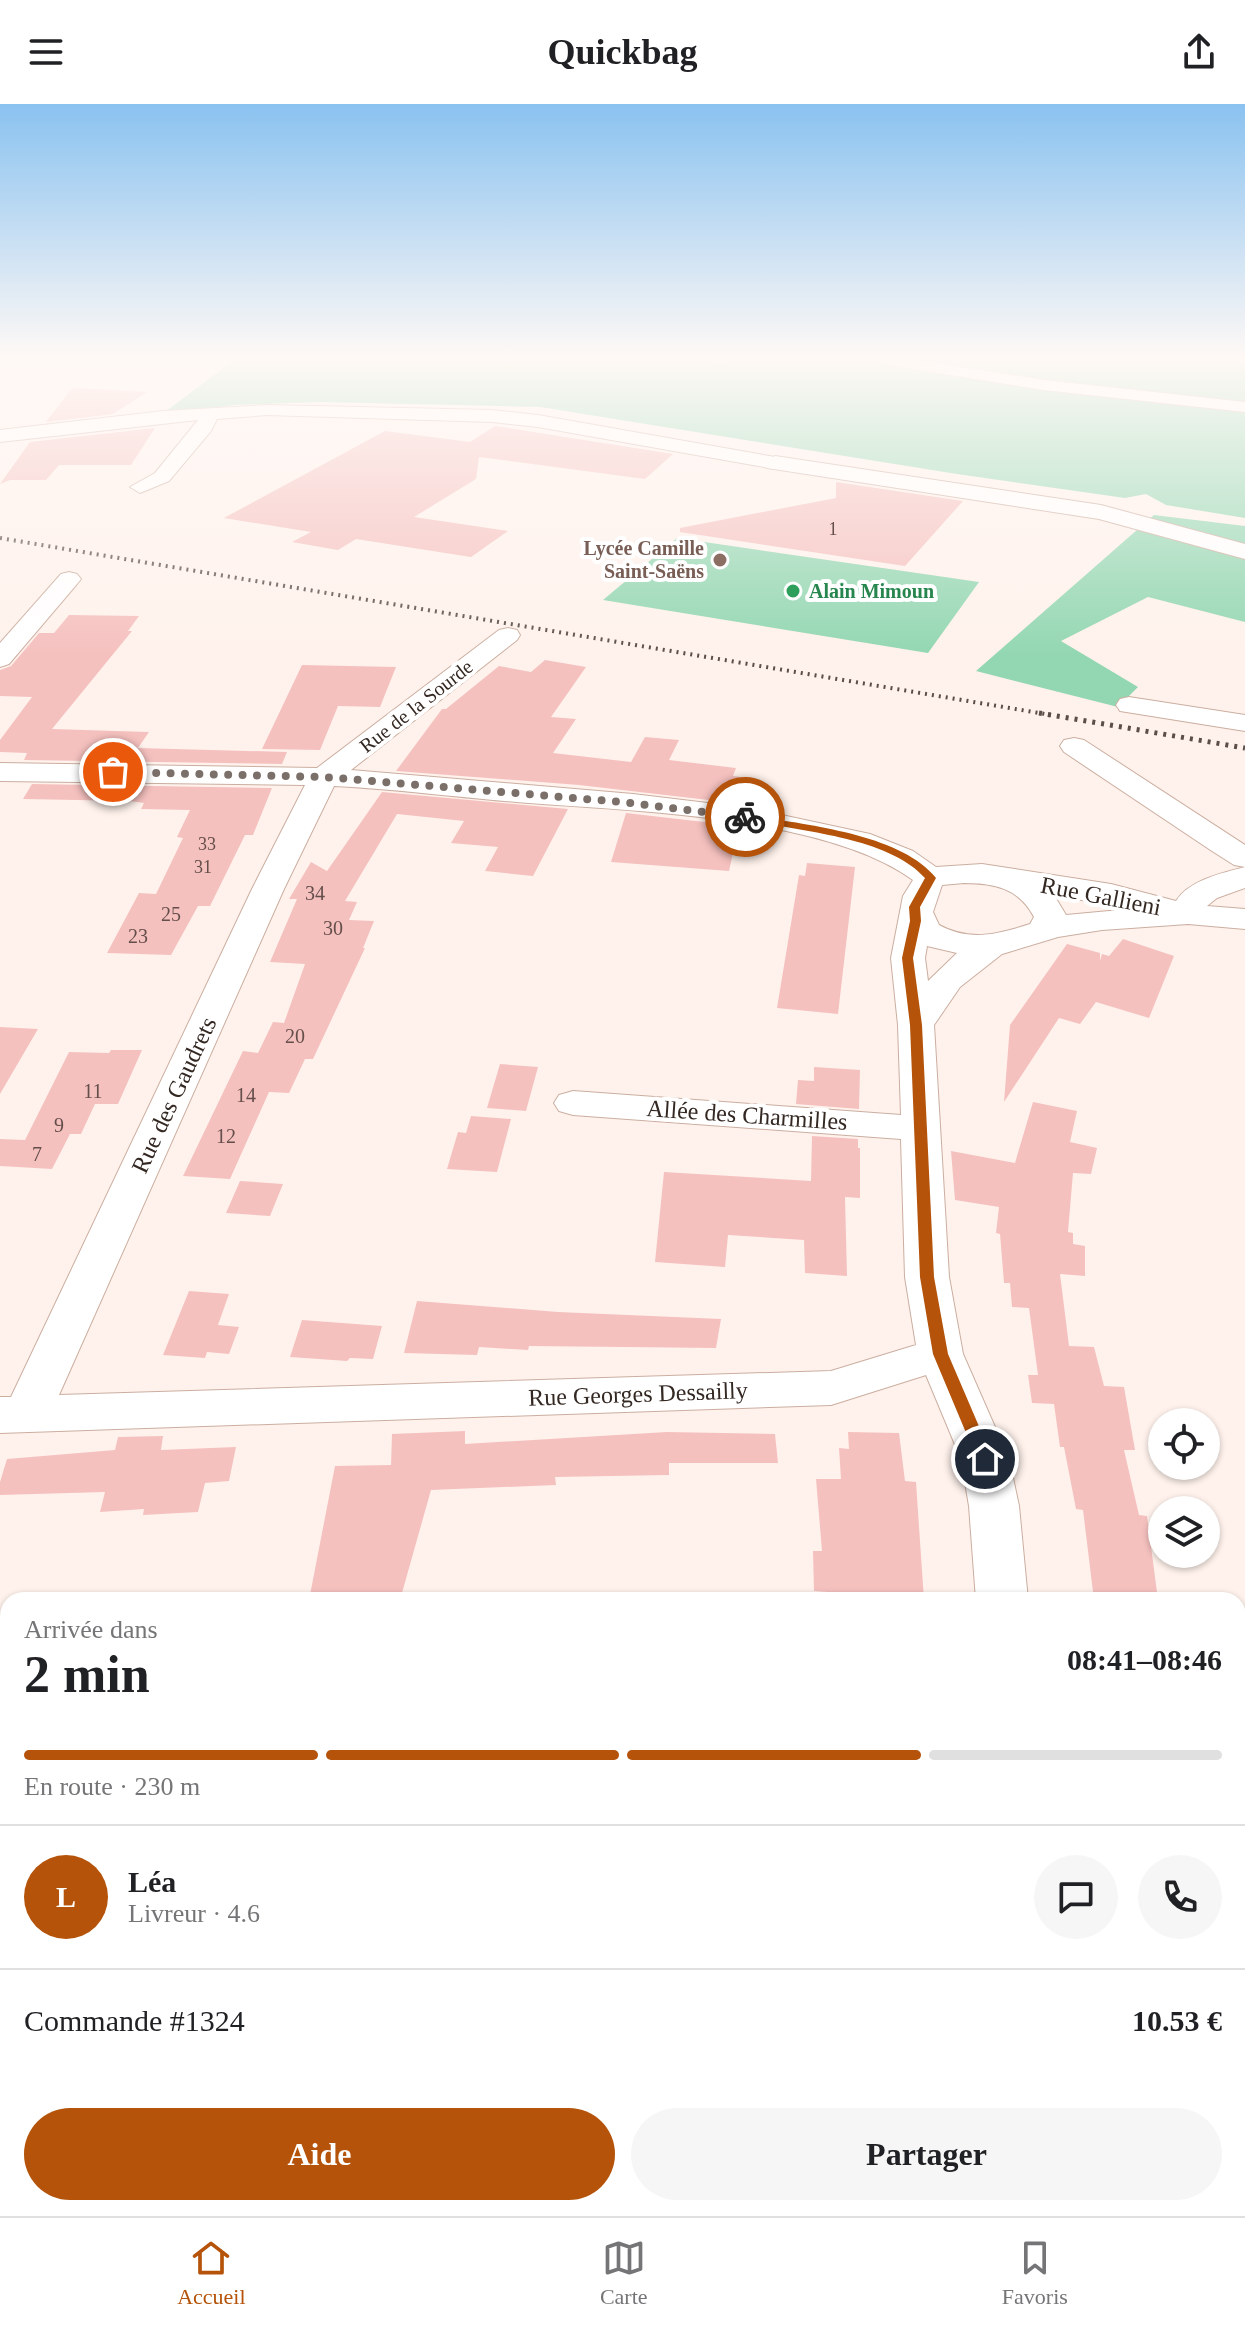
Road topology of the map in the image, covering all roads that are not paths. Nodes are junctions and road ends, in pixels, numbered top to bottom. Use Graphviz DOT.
graph roads {
  1 [pos="177,459"];
  2 [pos="750,459"];
  3 [pos="775,463"];
  4 [pos="140,487"];
  5 [pos="1245,552"];
  6 [pos="69,579"];
  7 [pos="0,621"];
  8 [pos="33,621"];
  9 [pos="508,635"];
  10 [pos="0,659"];
  11 [pos="1129,705"];
  12 [pos="1245,723"];
  13 [pos="1074,746"];
  14 [pos="0,772"];
  15 [pos="324,777"];
  16 [pos="1245,858"];
  17 [pos="1245,877"];
  18 [pos="930,878"];
  19 [pos="1013,879"];
  20 [pos="1188,914"];
  21 [pos="1245,919"];
  22 [pos="916,921"];
  23 [pos="1044,930"];
  24 [pos="1245,942"];
  25 [pos="991,946"];
  26 [pos="916,1025"];
  27 [pos="573,1103"];
  28 [pos="920,1128"];
  29 [pos="940,1354"];
  30 [pos="14,1415"];
  31 [pos="1001,1592"];
  1 -- 4 [label="street"];
  2 -- 3 [label="street"];
  3 -- 5 [label="main road"];
  6 -- 8 [label="street"];
  7 -- 8 [label="street"];
  8 -- 10 [label="street"];
  9 -- 15 [label="street, Rue de la Sourde"];
  11 -- 12 [label="street"];
  13 -- 16 [label="street"];
  14 -- 15 [label="street"];
  15 -- 18 [label="street"];
  15 -- 30 [label="street, Rue des Gaudrets"];
  17 -- 20 [label="street"];
  18 -- 19 [label="street, Rue Gallieni"];
  18 -- 22 [label="street"];
  19 -- 20 [label="street, Rue Gallieni"];
  19 -- 23 [label="street"];
  20 -- 21 [label="street, Rue Gallieni"];
  20 -- 23 [label="street, Rue Gallieni"];
  20 -- 24 [label="street"];
  22 -- 25 [label="street"];
  22 -- 26 [label="street"];
  23 -- 25 [label="street, Rue Gallieni"];
  25 -- 26 [label="street"];
  26 -- 28 [label="street"];
  27 -- 28 [label="street, Allée des Charmilles"];
  28 -- 29 [label="street"];
  29 -- 30 [label="street, Rue Georges Dessailly"];
  29 -- 31 [label="street"];
}
